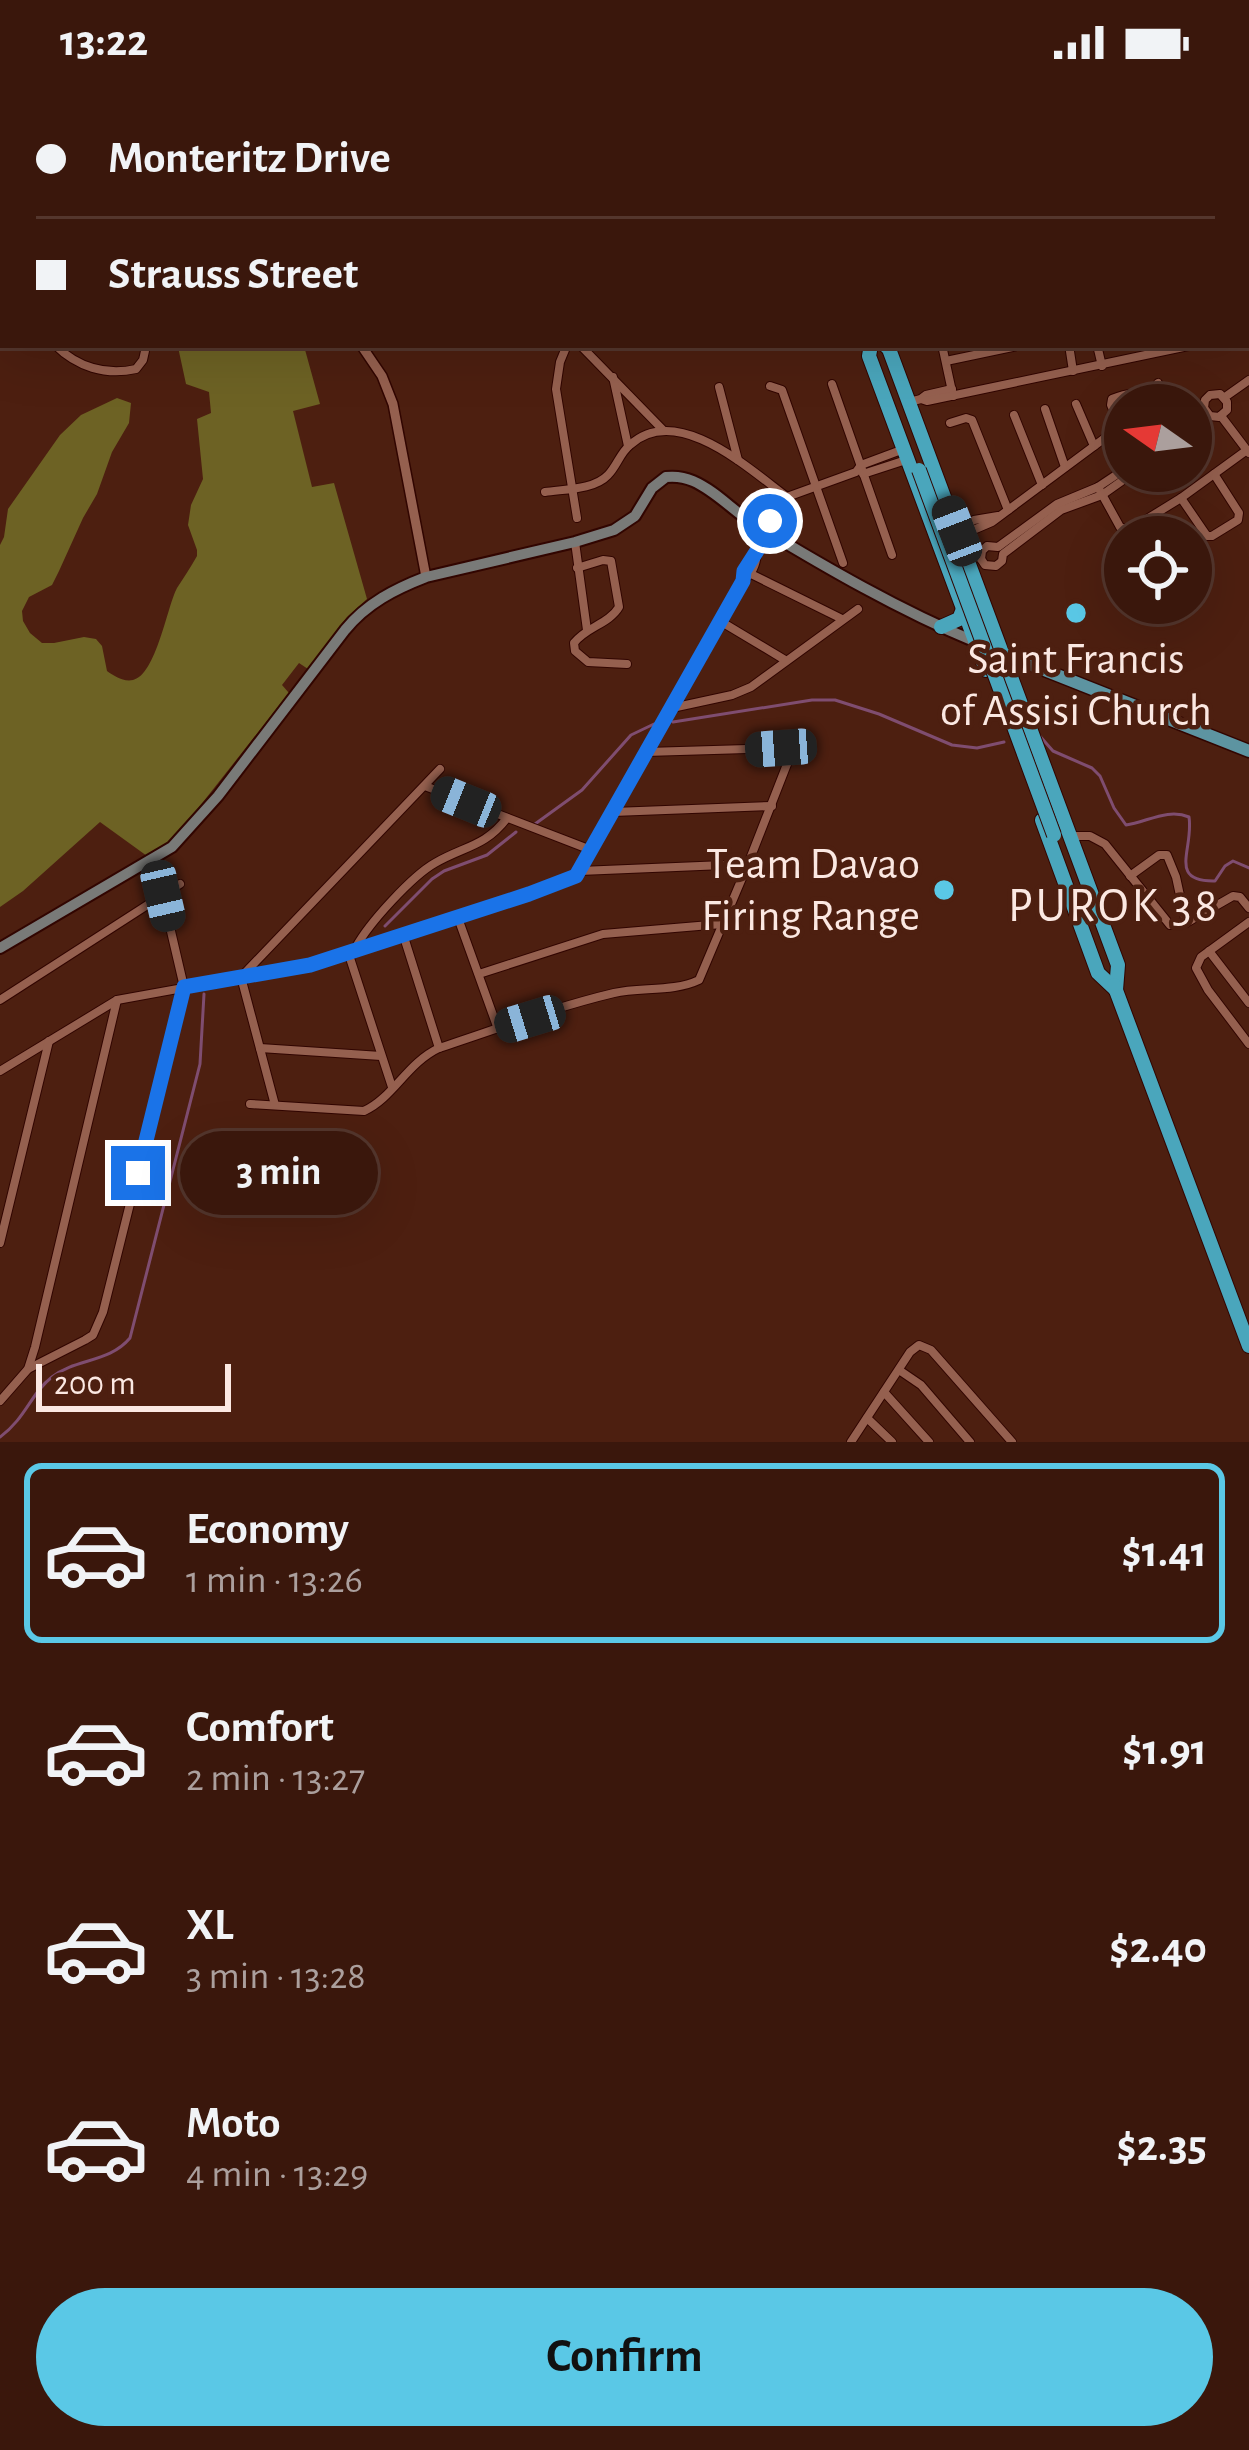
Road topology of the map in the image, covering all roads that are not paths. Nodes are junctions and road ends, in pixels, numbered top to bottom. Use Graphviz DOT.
graph roads {
  1 [pos="59,348"];
  2 [pos="363,348"];
  3 [pos="566,348"];
  4 [pos="583,348"];
  5 [pos="875,348"];
  6 [pos="877,348"];
  7 [pos="886,348"];
  8 [pos="943,348"];
  9 [pos="1008,348"];
  10 [pos="1069,348"];
  11 [pos="1098,348"];
  12 [pos="1126,348"];
  13 [pos="1153,349"];
  14 [pos="146,351"];
  15 [pos="1129,360"];
  16 [pos="946,361"];
  17 [pos="1102,366"];
  18 [pos="1072,371"];
  19 [pos="613,376"];
  20 [pos="1249,380"];
  21 [pos="832,384"];
  22 [pos="770,386"];
  23 [pos="719,387"];
  24 [pos="952,393"];
  25 [pos="1212,395"];
  26 [pos="1225,397"];
  27 [pos="915,400"];
  28 [pos="1076,404"];
  29 [pos="1045,409"];
  30 [pos="1212,413"];
  31 [pos="1013,415"];
  32 [pos="1221,416"];
  33 [pos="950,422"];
  34 [pos="664,430"];
  35 [pos="1104,438"];
  36 [pos="628,446"];
  37 [pos="1094,446"];
  38 [pos="1248,451"];
  39 [pos="738,460"];
  40 [pos="872,460"];
  41 [pos="914,462"];
  42 [pos="1065,467"];
  43 [pos="860,470"];
  44 [pos="875,471"];
  45 [pos="1214,474"];
  46 [pos="939,482"];
  47 [pos="1042,484"];
  48 [pos="816,487"];
  49 [pos="1104,487"];
  50 [pos="573,488"];
  51 [pos="1104,489"];
  52 [pos="919,490"];
  53 [pos="1100,491"];
  54 [pos="545,492"];
  55 [pos="787,497"];
  56 [pos="1181,498"];
  57 [pos="1004,513"];
  58 [pos="577,518"];
  59 [pos="959,530"];
  60 [pos="770,531"];
  61 [pos="937,538"];
  62 [pos="572,543"];
  63 [pos="1000,550"];
  64 [pos="892,555"];
  65 [pos="975,561"];
  66 [pos="843,563"];
  67 [pos="577,566"];
  68 [pos="949,571"];
  69 [pos="746,575"];
  70 [pos="426,577"];
  71 [pos="979,590"];
  72 [pos="858,609"];
  73 [pos="963,609"];
  74 [pos="987,612"];
  75 [pos="842,619"];
  76 [pos="720,621"];
  77 [pos="941,627"];
  78 [pos="587,630"];
  79 [pos="976,643"];
  80 [pos="1003,654"];
  81 [pos="785,660"];
  82 [pos="627,664"];
  83 [pos="1012,681"];
  84 [pos="993,688"];
  85 [pos="670,709"];
  86 [pos="1024,711"];
  87 [pos="1004,719"];
  88 [pos="1036,743"];
  89 [pos="1016,751"];
  90 [pos="1249,751"];
  91 [pos="644,752"];
  92 [pos="440,769"];
  93 [pos="1049,779"];
  94 [pos="425,786"];
  95 [pos="1029,786"];
  96 [pos="772,806"];
  97 [pos="611,812"];
  98 [pos="507,818"];
  99 [pos="1057,832"];
  100 [pos="591,850"];
  101 [pos="748,864"];
  102 [pos="580,871"];
  103 [pos="1130,877"];
  104 [pos="181,884"];
  105 [pos="163,896"];
  106 [pos="1249,908"];
  107 [pos="458,918"];
  108 [pos="1249,922"];
  109 [pos="1186,923"];
  110 [pos="722,924"];
  111 [pos="403,934"];
  112 [pos="0,948"];
  113 [pos="352,951"];
  114 [pos="1209,951"];
  115 [pos="479,974"];
  116 [pos="241,977"];
  117 [pos="184,987"];
  118 [pos="0,1000"];
  119 [pos="117,1000"];
  120 [pos="1249,1003"];
  121 [pos="498,1029"];
  122 [pos="50,1039"];
  123 [pos="1248,1039"];
  124 [pos="260,1048"];
  125 [pos="439,1048"];
  126 [pos="381,1056"];
  127 [pos="0,1071"];
  128 [pos="392,1087"];
  129 [pos="250,1104"];
  130 [pos="275,1105"];
  131 [pos="0,1244"];
  132 [pos="1249,1346"];
  133 [pos="28,1369"];
  134 [pos="898,1370"];
  135 [pos="884,1392"];
  136 [pos="0,1401"];
  137 [pos="867,1418"];
  138 [pos="1009,1441"];
  139 [pos="852,1442"];
  140 [pos="892,1442"];
  141 [pos="929,1442"];
  142 [pos="970,1442"];
  1 -- 14 [label="street"];
  2 -- 70 [label="street"];
  3 -- 50 [label="street"];
  4 -- 19 [label="street"];
  5 -- 41 [label="highway"];
  6 -- 41 [label="highway"];
  7 -- 27 [label="highway"];
  8 -- 16 [label="street"];
  9 -- 16 [label="street"];
  10 -- 18 [label="street"];
  11 -- 17 [label="street"];
  12 -- 15 [label="street"];
  13 -- 15 [label="street"];
  15 -- 17 [label="street"];
  16 -- 24 [label="street"];
  17 -- 18 [label="street"];
  18 -- 24 [label="street"];
  19 -- 34 [label="street"];
  19 -- 36 [label="street"];
  20 -- 26 [label="street"];
  21 -- 43 [label="street"];
  22 -- 48 [label="street"];
  23 -- 39 [label="street"];
  24 -- 27 [label="street"];
  25 -- 26 [label="street"];
  26 -- 32 [label="street"];
  27 -- 46 [label="highway"];
  28 -- 37 [label="street"];
  29 -- 42 [label="street"];
  30 -- 32 [label="street"];
  31 -- 47 [label="street"];
  32 -- 38 [label="street"];
  33 -- 57 [label="street"];
  34 -- 36 [label="street"];
  34 -- 39 [label="street"];
  35 -- 37 [label="street"];
  36 -- 50 [label="street"];
  37 -- 42 [label="street"];
  38 -- 45 [label="street"];
  39 -- 55 [label="street"];
  40 -- 41 [label="street"];
  40 -- 43 [label="street"];
  40 -- 44 [label="street"];
  41 -- 44 [label="street"];
  41 -- 52 [label="highway"];
  41 -- 99 [label="highway, bridge"];
  42 -- 47 [label="street"];
  43 -- 44 [label="street"];
  43 -- 48 [label="street"];
  43 -- 64 [label="street"];
  45 -- 56 [label="street"];
  45 -- 56 [label="street"];
  46 -- 52 [label="highway"];
  46 -- 59 [label="highway"];
  47 -- 57 [label="street"];
  48 -- 55 [label="street"];
  48 -- 66 [label="street"];
  49 -- 53 [label="street"];
  50 -- 54 [label="street"];
  50 -- 58 [label="street"];
  51 -- 53 [label="street"];
  52 -- 61 [label="highway"];
  53 -- 56 [label="street"];
  53 -- 63 [label="street"];
  55 -- 60 [label="street"];
  57 -- 59 [label="street"];
  59 -- 61 [label="highway"];
  59 -- 65 [label="highway"];
  60 -- 62 [label="main road"];
  60 -- 69 [label="street"];
  60 -- 77 [label="main road"];
  61 -- 68 [label="highway"];
  62 -- 67 [label="street"];
  62 -- 70 [label="main road"];
  63 -- 65 [label="street"];
  63 -- 65 [label="street"];
  65 -- 68 [label="highway"];
  65 -- 71 [label="highway"];
  67 -- 78 [label="street"];
  67 -- 78 [label="street"];
  68 -- 73 [label="highway"];
  69 -- 75 [label="street"];
  69 -- 76 [label="street"];
  70 -- 112 [label="main road"];
  71 -- 73 [label="highway"];
  71 -- 74 [label="highway"];
  72 -- 75 [label="street"];
  73 -- 74 [label="highway"];
  73 -- 77 [label="highway"];
  73 -- 79 [label="highway"];
  74 -- 80 [label="highway"];
  75 -- 81 [label="street"];
  76 -- 81 [label="street"];
  76 -- 85 [label="street"];
  77 -- 79 [label="main road"];
  78 -- 82 [label="street"];
  79 -- 80 [label="main road"];
  79 -- 84 [label="highway"];
  80 -- 83 [label="highway"];
  80 -- 90 [label="main road"];
  81 -- 85 [label="street"];
  83 -- 84 [label="highway"];
  83 -- 86 [label="highway"];
  84 -- 87 [label="highway"];
  85 -- 91 [label="street"];
  86 -- 87 [label="highway"];
  86 -- 88 [label="highway"];
  87 -- 89 [label="highway"];
  88 -- 89 [label="highway"];
  88 -- 93 [label="highway"];
  89 -- 95 [label="highway"];
  91 -- 96 [label="street"];
  91 -- 97 [label="street"];
  92 -- 94 [label="street"];
  93 -- 95 [label="highway"];
  93 -- 99 [label="highway"];
  94 -- 98 [label="street"];
  94 -- 116 [label="street"];
  95 -- 99 [label="highway"];
  96 -- 97 [label="street"];
  96 -- 101 [label="street"];
  97 -- 100 [label="street"];
  98 -- 100 [label="street"];
  98 -- 113 [label="street"];
  99 -- 103 [label="street"];
  99 -- 132 [label="highway"];
  100 -- 102 [label="street"];
  101 -- 102 [label="street"];
  101 -- 110 [label="street"];
  102 -- 107 [label="street"];
  103 -- 109 [label="street"];
  103 -- 109 [label="street"];
  104 -- 105 [label="street"];
  105 -- 117 [label="street"];
  105 -- 118 [label="street"];
  106 -- 109 [label="street"];
  107 -- 111 [label="street"];
  107 -- 115 [label="street"];
  108 -- 114 [label="street"];
  110 -- 115 [label="street"];
  110 -- 121 [label="street"];
  111 -- 113 [label="street"];
  111 -- 125 [label="street"];
  113 -- 116 [label="street"];
  113 -- 126 [label="street"];
  114 -- 120 [label="street"];
  114 -- 123 [label="street"];
  115 -- 121 [label="street"];
  116 -- 117 [label="street"];
  116 -- 124 [label="street"];
  117 -- 119 [label="street"];
  117 -- 133 [label="street"];
  119 -- 122 [label="street"];
  119 -- 133 [label="street"];
  121 -- 125 [label="street"];
  122 -- 127 [label="street"];
  122 -- 131 [label="street"];
  124 -- 126 [label="street"];
  124 -- 130 [label="street"];
  125 -- 128 [label="street"];
  126 -- 128 [label="street"];
  128 -- 130 [label="street"];
  129 -- 130 [label="street"];
  133 -- 136 [label="street"];
  134 -- 135 [label="street"];
  134 -- 138 [label="street"];
  134 -- 142 [label="street"];
  135 -- 137 [label="street"];
  135 -- 141 [label="street"];
  137 -- 139 [label="street"];
  137 -- 140 [label="street"];
}
